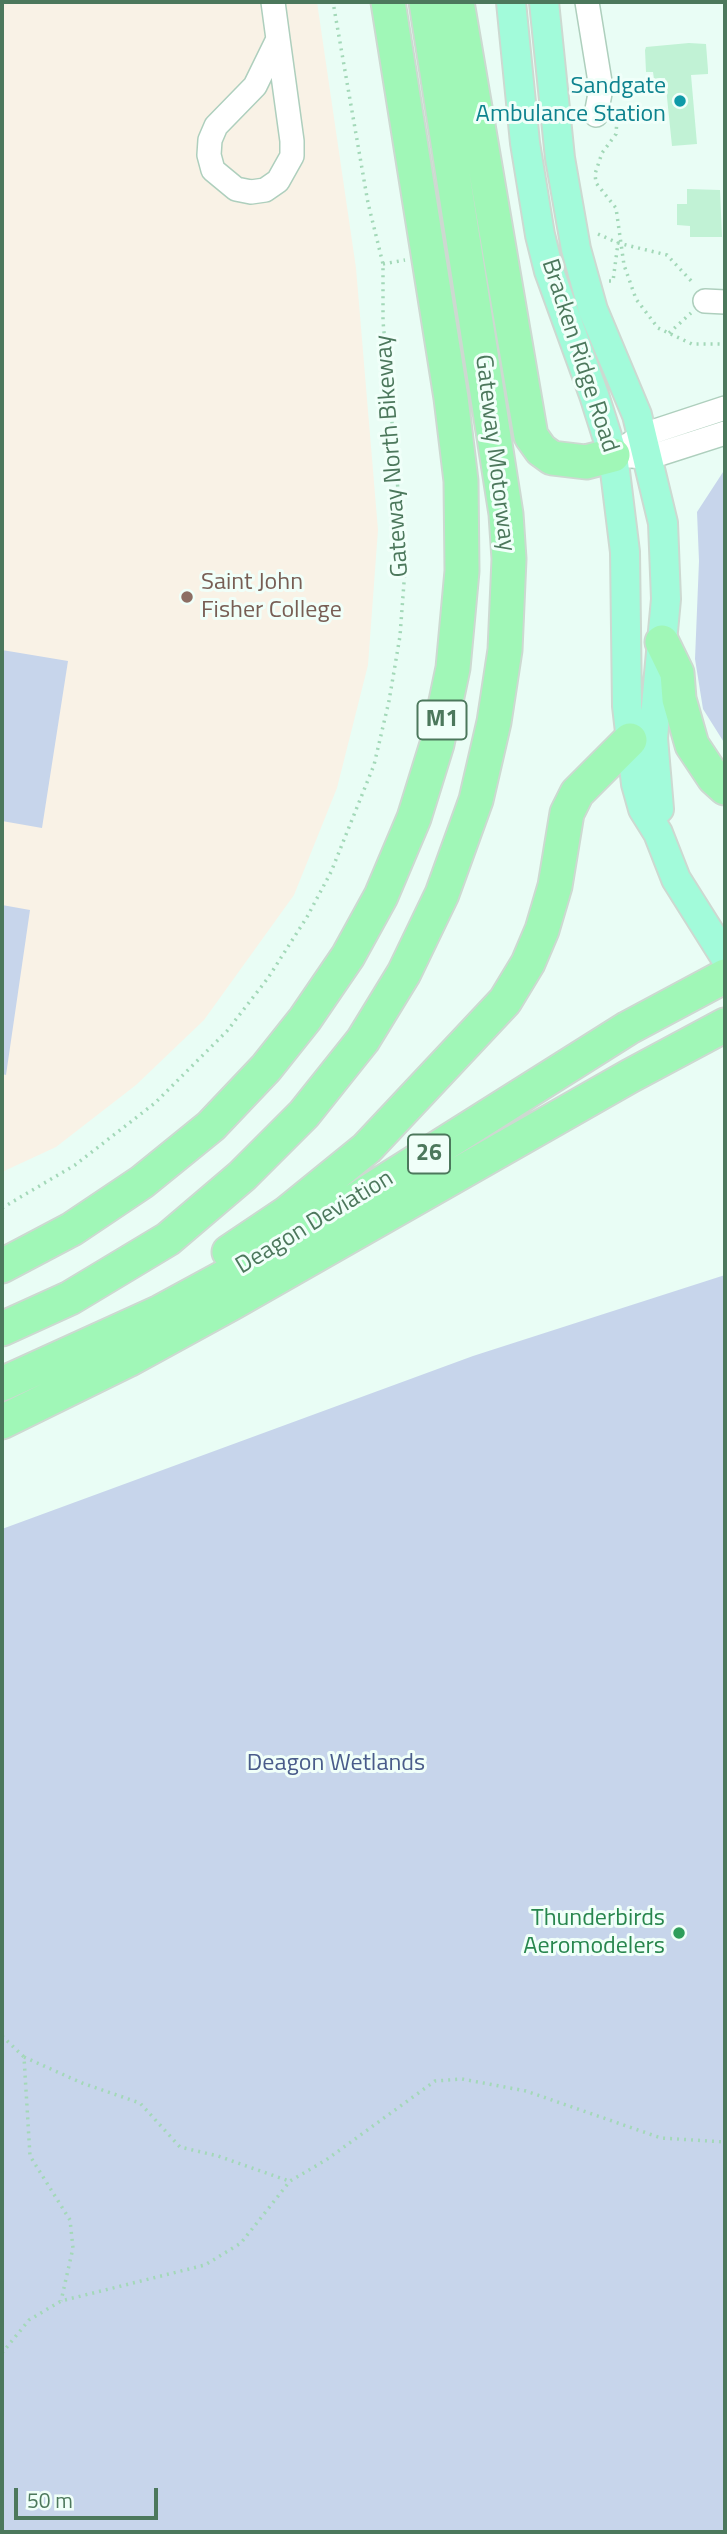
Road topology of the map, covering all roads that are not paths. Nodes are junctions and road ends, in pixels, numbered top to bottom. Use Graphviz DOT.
graph roads {
  1 [pos="273,2"];
  2 [pos="388,2"];
  3 [pos="426,2"];
  4 [pos="457,2"];
  5 [pos="511,2"];
  6 [pos="544,2"];
  7 [pos="587,2"];
  8 [pos="278,39"];
  9 [pos="522,108"];
  10 [pos="607,113"];
  11 [pos="556,119"];
  12 [pos="725,408"];
  13 [pos="725,433"];
  14 [pos="647,446"];
  15 [pos="613,455"];
  16 [pos="662,642"];
  17 [pos="630,740"];
  18 [pos="725,788"];
  19 [pos="658,833"];
  20 [pos="718,946"];
  21 [pos="725,976"];
  22 [pos="725,1026"];
  23 [pos="2,1266"];
  24 [pos="160,1312"];
  25 [pos="2,1329"];
  26 [pos="2,1384"];
  27 [pos="2,1422"];
  1 -- 8 [label="street"];
  2 -- 23 [label="highway, Gateway Motorway / M1"];
  3 -- 25 [label="highway, Gateway Motorway / M1"];
  4 -- 15 [label="highway"];
  5 -- 9 [label="main road, Bracken Ridge Road"];
  6 -- 11 [label="main road, Bracken Ridge Road"];
  7 -- 10 [label="street"];
  8 -- 8 [label="street"];
  9 -- 11 [label="street"];
  9 -- 15 [label="main road, Bracken Ridge Road"];
  11 -- 14 [label="main road, Bracken Ridge Road"];
  12 -- 14 [label="street"];
  13 -- 14 [label="street"];
  14 -- 15 [label="street"];
  14 -- 16 [label="main road, Bracken Ridge Road"];
  15 -- 17 [label="main road, Bracken Ridge Road"];
  16 -- 18 [label="highway"];
  16 -- 19 [label="main road, Bracken Ridge Road"];
  17 -- 19 [label="main road, Bracken Ridge Road"];
  17 -- 24 [label="highway"];
  19 -- 20 [label="main road, Bracken Ridge Road"];
  21 -- 24 [label="highway, Deagon Deviation / 26"];
  22 -- 27 [label="highway, Deagon Deviation / 26"];
  24 -- 26 [label="highway, Deagon Deviation / 26"];
}
